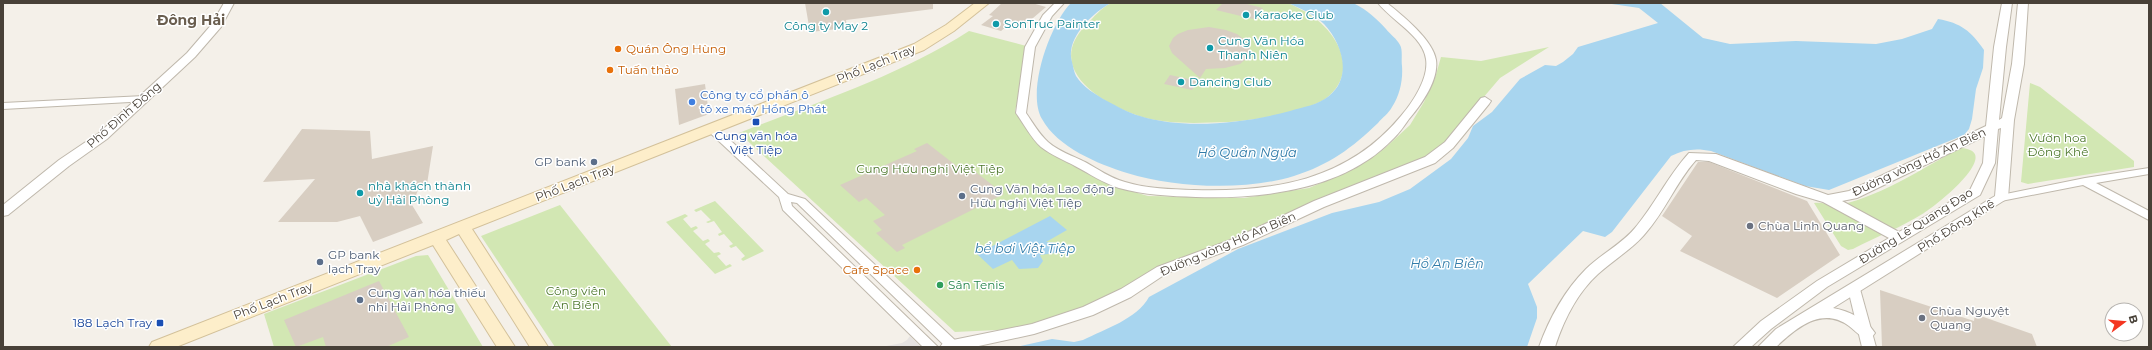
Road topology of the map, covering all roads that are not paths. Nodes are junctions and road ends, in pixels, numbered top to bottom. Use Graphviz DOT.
graph roads {
  1 [pos="229,3"];
  2 [pos="983,3"];
  3 [pos="1060,3"];
  4 [pos="1382,3"];
  5 [pos="2007,3"];
  6 [pos="2023,3"];
  7 [pos="144,99"];
  8 [pos="1485,101"];
  9 [pos="3,106"];
  10 [pos="2008,120"];
  11 [pos="1992,127"];
  12 [pos="712,129"];
  13 [pos="2149,171"];
  14 [pos="2086,181"];
  15 [pos="1975,192"];
  16 [pos="784,196"];
  17 [pos="2001,198"];
  18 [pos="1828,199"];
  19 [pos="3,212"];
  20 [pos="2149,216"];
  21 [pos="462,227"];
  22 [pos="436,237"];
  23 [pos="1900,238"];
  24 [pos="843,242"];
  25 [pos="829,248"];
  26 [pos="878,274"];
  27 [pos="1835,276"];
  28 [pos="864,282"];
  29 [pos="1854,289"];
  30 [pos="1815,312"];
  31 [pos="1868,340"];
  32 [pos="951,346"];
  33 [pos="158,347"];
  34 [pos="506,347"];
  35 [pos="539,347"];
  36 [pos="931,347"];
  37 [pos="1547,347"];
  38 [pos="1741,347"];
  39 [pos="1766,347"];
  1 -- 7 [label="street, Phố Đình Đông"];
  2 -- 12 [label="main road, Phố Lạch Tray"];
  3 -- 4 [label="street"];
  5 -- 11 [label="street, Đường Lê Quang Đạo"];
  6 -- 10 [label="street"];
  7 -- 9 [label="street"];
  7 -- 19 [label="street, Phố Đình Đông"];
  8 -- 32 [label="street, Đường vòng Hồ An Biên"];
  10 -- 11 [label="street, Đường vòng Hồ An Biên"];
  10 -- 17 [label="street"];
  11 -- 15 [label="street, Đường Lê Quang Đạo"];
  11 -- 18 [label="street, Đường vòng Hồ An Biên"];
  12 -- 16 [label="street"];
  12 -- 21 [label="main road, Phố Lạch Tray"];
  13 -- 14 [label="street, Phố Đông Khê"];
  14 -- 17 [label="street, Phố Đông Khê"];
  14 -- 20 [label="street"];
  15 -- 17 [label="street"];
  15 -- 23 [label="street, Đường Lê Quang Đạo"];
  16 -- 24 [label="street"];
  16 -- 25 [label="street"];
  17 -- 29 [label="street, Phố Đông Khê"];
  18 -- 23 [label="street, Đường vòng Hồ An Biên"];
  18 -- 37 [label="street, Đường vòng Hồ An Biên"];
  21 -- 22 [label="main road, Phố Lạch Tray"];
  21 -- 35 [label="main road"];
  22 -- 33 [label="main road, Phố Lạch Tray"];
  22 -- 34 [label="main road"];
  23 -- 27 [label="street, Đường Lê Quang Đạo"];
  24 -- 25 [label="street"];
  24 -- 26 [label="street"];
  25 -- 28 [label="street"];
  26 -- 28 [label="street"];
  26 -- 32 [label="street"];
  27 -- 29 [label="street"];
  27 -- 38 [label="street, Đường Lê Quang Đạo"];
  28 -- 36 [label="street"];
  29 -- 30 [label="street"];
  29 -- 31 [label="street"];
  30 -- 31 [label="street"];
  30 -- 39 [label="street"];
}
